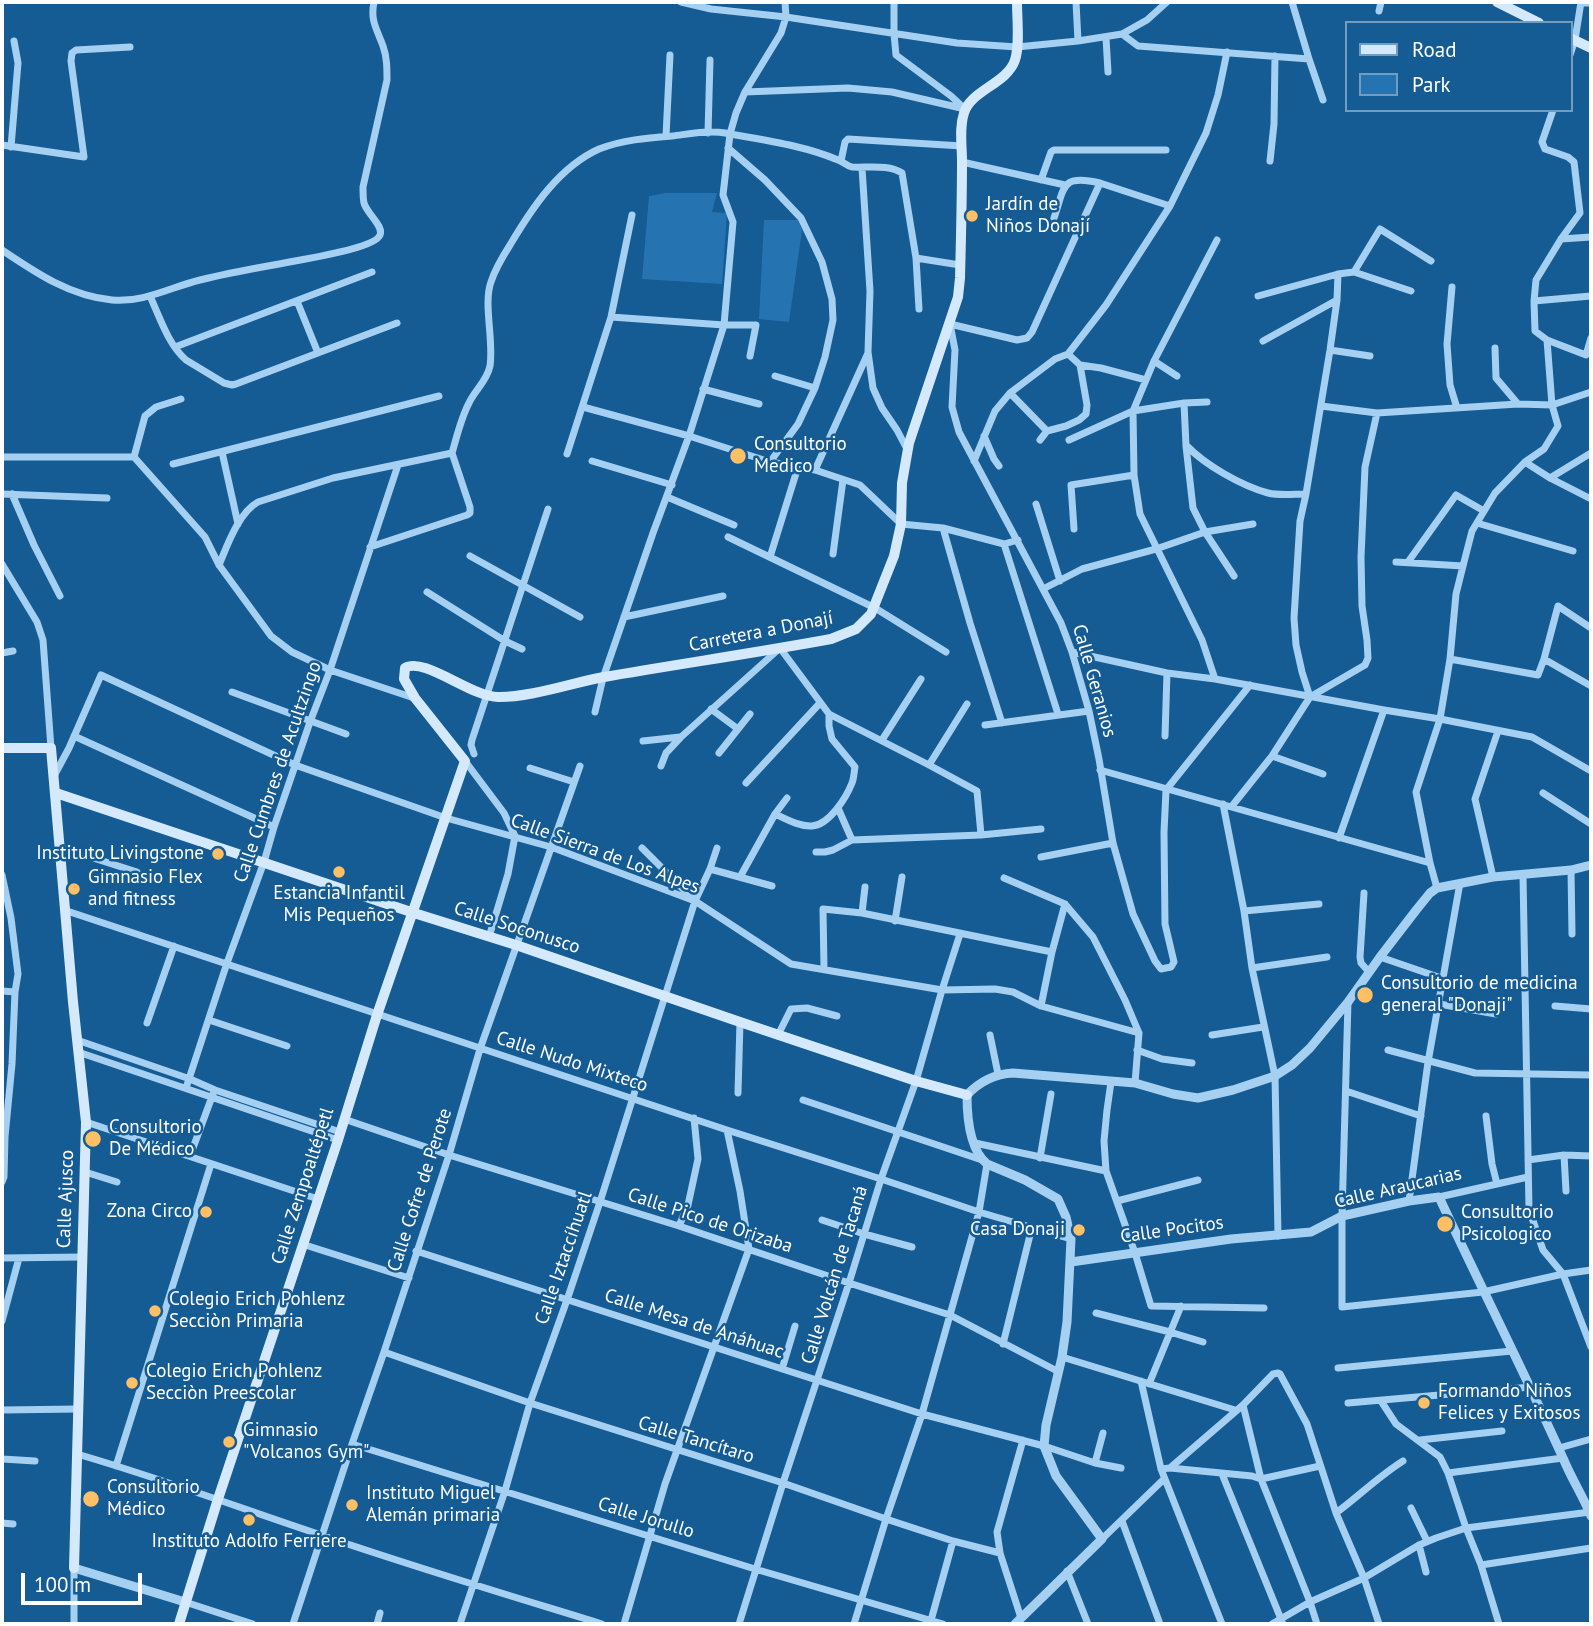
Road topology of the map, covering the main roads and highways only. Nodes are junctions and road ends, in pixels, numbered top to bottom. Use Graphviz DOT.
graph roads {
  1 [pos="1017,2"];
  2 [pos="1497,2"];
  3 [pos="1535,21"];
  4 [pos="1572,39"];
  5 [pos="1591,48"];
  6 [pos="2,748"];
  7 [pos="469,758"];
  8 [pos="56,793"];
  9 [pos="414,913"];
  10 [pos="967,1095"];
  11 [pos="74,1568"];
  12 [pos="179,1624"];
  1 -- 7 [label="main road, Carretera a Donají"];
  2 -- 3 [label="main road"];
  4 -- 5 [label="main road"];
  6 -- 8 [label="main road, Calle Ajusco"];
  7 -- 9 [label="main road, Calle Zempoaltépetl"];
  8 -- 9 [label="main road, Calle Soconusco"];
  8 -- 11 [label="main road, Calle Ajusco"];
  9 -- 10 [label="main road, Calle Soconusco"];
  9 -- 12 [label="main road, Calle Zempoaltépetl"];
}
